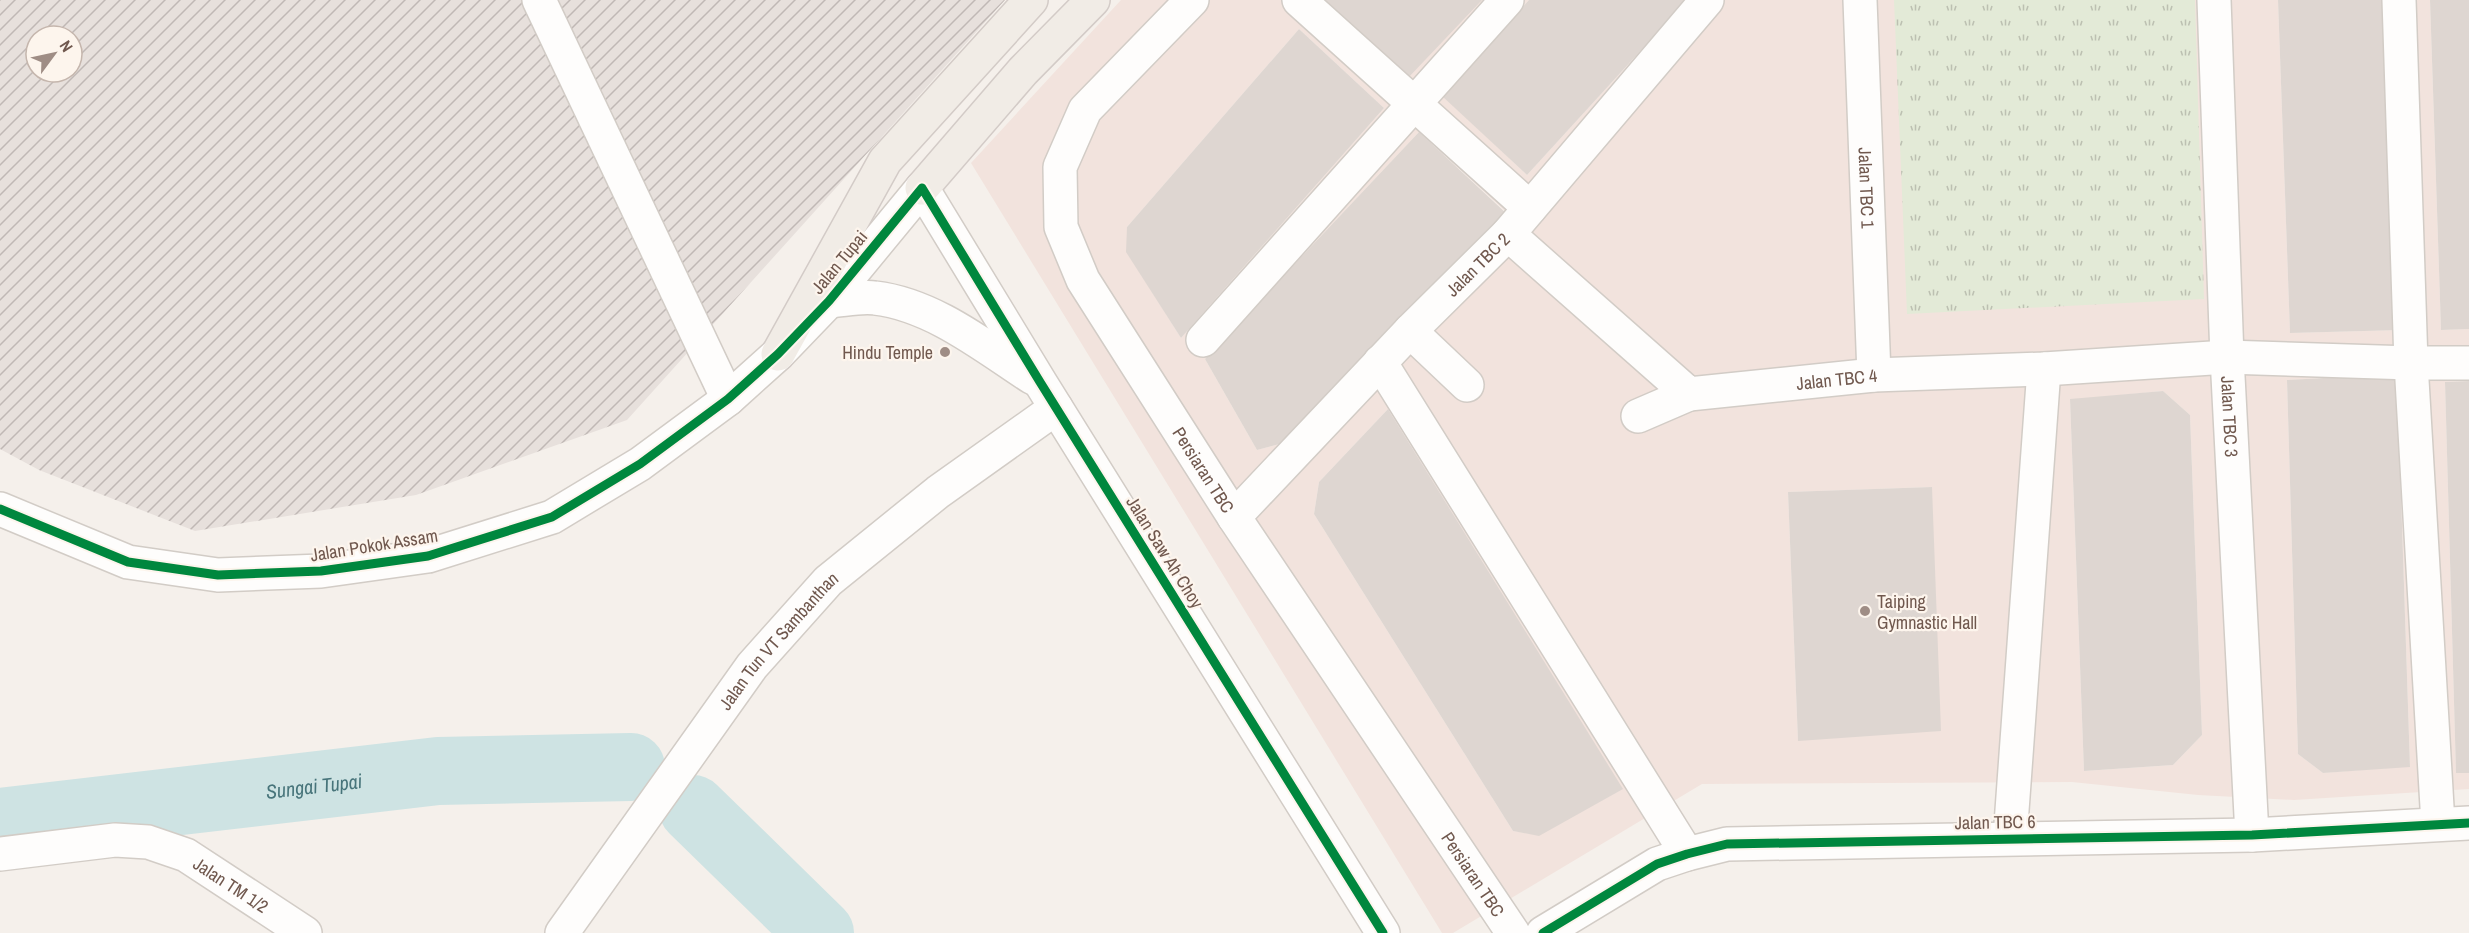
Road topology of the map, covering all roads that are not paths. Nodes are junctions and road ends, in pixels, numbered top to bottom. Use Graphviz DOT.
graph roads {
  1 [pos="539,0"];
  2 [pos="1031,0"];
  3 [pos="1093,0"];
  4 [pos="1192,0"];
  5 [pos="1299,0"];
  6 [pos="1507,0"];
  7 [pos="1707,0"];
  8 [pos="1860,0"];
  9 [pos="2214,0"];
  10 [pos="2399,0"];
  11 [pos="1414,104"];
  12 [pos="922,188"];
  13 [pos="1530,208"];
  14 [pos="1508,234"];
  15 [pos="830,301"];
  16 [pos="1410,331"];
  17 [pos="1203,340"];
  18 [pos="778,354"];
  19 [pos="2227,357"];
  20 [pos="1380,362"];
  21 [pos="2410,363"];
  22 [pos="2469,363"];
  23 [pos="2044,369"];
  24 [pos="1874,375"];
  25 [pos="1467,385"];
  26 [pos="1689,394"];
  27 [pos="1048,395"];
  28 [pos="729,399"];
  29 [pos="1638,416"];
  30 [pos="0,509"];
  31 [pos="1234,517"];
  32 [pos="2453,823"];
  33 [pos="2252,835"];
  34 [pos="2010,838"];
  35 [pos="0,854"];
  36 [pos="1687,854"];
  37 [pos="305,933"];
  38 [pos="562,933"];
  39 [pos="1383,933"];
  40 [pos="1513,933"];
  41 [pos="1543,933"];
  1 -- 28 [label="street"];
  2 -- 18 [label="main road"];
  3 -- 12 [label="main road, Jalan Tupai"];
  4 -- 31 [label="street, Persiaran TBC"];
  5 -- 11 [label="street"];
  6 -- 11 [label="street"];
  7 -- 13 [label="street, Jalan TBC 2"];
  8 -- 24 [label="street, Jalan TBC 1"];
  9 -- 19 [label="street, Jalan TBC 3"];
  10 -- 21 [label="street"];
  11 -- 13 [label="street"];
  11 -- 17 [label="street"];
  12 -- 15 [label="street, Jalan Tupai"];
  12 -- 27 [label="street, Jalan Saw Ah Choy"];
  13 -- 14 [label="street, Jalan TBC 2"];
  14 -- 16 [label="street, Jalan TBC 2"];
  14 -- 26 [label="street"];
  15 -- 18 [label="street, Jalan Tupai"];
  15 -- 27 [label="street"];
  16 -- 20 [label="street, Jalan TBC 2"];
  16 -- 25 [label="street"];
  18 -- 28 [label="street, Jalan Pokok Assam"];
  19 -- 21 [label="street, Jalan TBC 4"];
  19 -- 23 [label="street, Jalan TBC 4"];
  19 -- 33 [label="street, Jalan TBC 3"];
  20 -- 31 [label="street, Jalan TBC 2"];
  20 -- 36 [label="street"];
  21 -- 22 [label="street, Jalan TBC 4"];
  21 -- 32 [label="street"];
  23 -- 24 [label="street, Jalan TBC 4"];
  23 -- 34 [label="street"];
  24 -- 26 [label="street, Jalan TBC 4"];
  26 -- 29 [label="street, Jalan TBC 4"];
  27 -- 38 [label="street, Jalan Tun VT Sambanthan"];
  27 -- 39 [label="street, Jalan Saw Ah Choy"];
  28 -- 30 [label="street, Jalan Pokok Assam"];
  31 -- 40 [label="street, Persiaran TBC"];
  32 -- 33 [label="street, Jalan TBC 6"];
  33 -- 34 [label="street, Jalan TBC 6"];
  34 -- 36 [label="street, Jalan TBC 6"];
  35 -- 37 [label="street, Jalan TM 1/2"];
  36 -- 41 [label="street, Jalan TBC 6"];
}
